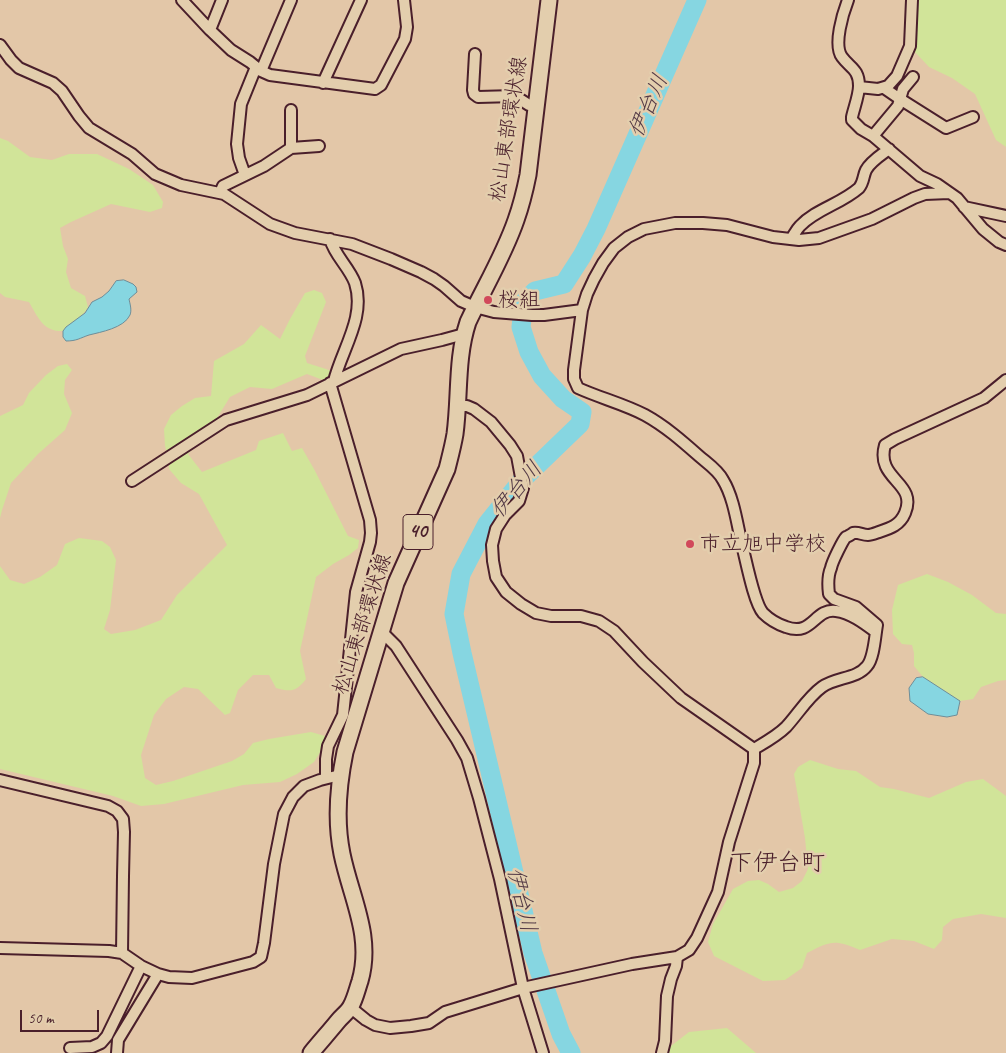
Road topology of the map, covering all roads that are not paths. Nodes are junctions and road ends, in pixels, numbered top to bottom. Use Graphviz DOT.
graph roads {
  1 [pos="182,0"];
  2 [pos="222,0"];
  3 [pos="292,0"];
  4 [pos="360,0"];
  5 [pos="404,0"];
  6 [pos="549,0"];
  7 [pos="848,0"];
  8 [pos="912,0"];
  9 [pos="210,30"];
  10 [pos="0,45"];
  11 [pos="475,54"];
  12 [pos="259,69"];
  13 [pos="913,77"];
  14 [pos="323,83"];
  15 [pos="859,87"];
  16 [pos="884,88"];
  17 [pos="900,99"];
  18 [pos="536,107"];
  19 [pos="291,110"];
  20 [pos="973,117"];
  21 [pos="873,136"];
  22 [pos="319,146"];
  23 [pos="290,148"];
  24 [pos="888,149"];
  25 [pos="245,176"];
  26 [pos="220,193"];
  27 [pos="949,193"];
  28 [pos="964,207"];
  29 [pos="1006,216"];
  30 [pos="330,239"];
  31 [pos="791,239"];
  32 [pos="1006,245"];
  33 [pos="475,307"];
  34 [pos="582,310"];
  35 [pos="464,334"];
  36 [pos="1006,380"];
  37 [pos="332,382"];
  38 [pos="457,406"];
  39 [pos="132,481"];
  40 [pos="382,632"];
  41 [pos="876,632"];
  42 [pos="754,749"];
  43 [pos="333,777"];
  44 [pos="0,780"];
  45 [pos="0,948"];
  46 [pos="122,952"];
  47 [pos="677,957"];
  48 [pos="141,966"];
  49 [pos="158,974"];
  50 [pos="523,988"];
  51 [pos="350,1007"];
  52 [pos="70,1048"];
  53 [pos="117,1053"];
  54 [pos="311,1053"];
  55 [pos="543,1053"];
  56 [pos="662,1053"];
  1 -- 9 [label="street"];
  2 -- 9 [label="street"];
  3 -- 12 [label="street"];
  4 -- 14 [label="street"];
  5 -- 14 [label="street"];
  6 -- 18 [label="main road, 松山東部環状線 / 40"];
  7 -- 15 [label="street"];
  8 -- 16 [label="street"];
  9 -- 12 [label="street"];
  10 -- 26 [label="street"];
  11 -- 18 [label="street"];
  12 -- 14 [label="street"];
  12 -- 25 [label="street"];
  13 -- 17 [label="street"];
  15 -- 16 [label="street"];
  15 -- 21 [label="street"];
  16 -- 17 [label="street"];
  17 -- 20 [label="street"];
  17 -- 21 [label="street"];
  18 -- 33 [label="main road, 松山東部環状線 / 40"];
  19 -- 23 [label="street"];
  21 -- 24 [label="street"];
  22 -- 23 [label="street"];
  23 -- 25 [label="street"];
  24 -- 27 [label="street"];
  24 -- 31 [label="street"];
  25 -- 26 [label="street"];
  26 -- 30 [label="street"];
  27 -- 28 [label="street"];
  27 -- 31 [label="street"];
  28 -- 29 [label="street"];
  28 -- 32 [label="street"];
  30 -- 33 [label="street"];
  30 -- 37 [label="street"];
  31 -- 34 [label="street"];
  33 -- 34 [label="street"];
  33 -- 35 [label="main road, 松山東部環状線 / 40"];
  34 -- 41 [label="street"];
  35 -- 37 [label="street"];
  35 -- 38 [label="main road, 松山東部環状線 / 40"];
  36 -- 41 [label="street"];
  37 -- 39 [label="street"];
  37 -- 43 [label="street"];
  38 -- 40 [label="main road, 松山東部環状線 / 40"];
  38 -- 42 [label="street"];
  40 -- 43 [label="main road, 松山東部環状線 / 40"];
  40 -- 50 [label="street"];
  41 -- 42 [label="street"];
  42 -- 47 [label="street"];
  43 -- 49 [label="street"];
  43 -- 51 [label="main road, 松山東部環状線 / 40"];
  44 -- 46 [label="street"];
  45 -- 46 [label="street"];
  46 -- 48 [label="street"];
  47 -- 50 [label="street"];
  47 -- 56 [label="street"];
  48 -- 49 [label="street"];
  48 -- 52 [label="street"];
  49 -- 53 [label="street"];
  50 -- 51 [label="street"];
  50 -- 55 [label="street"];
  51 -- 54 [label="main road, 松山東部環状線 / 40"];
}
